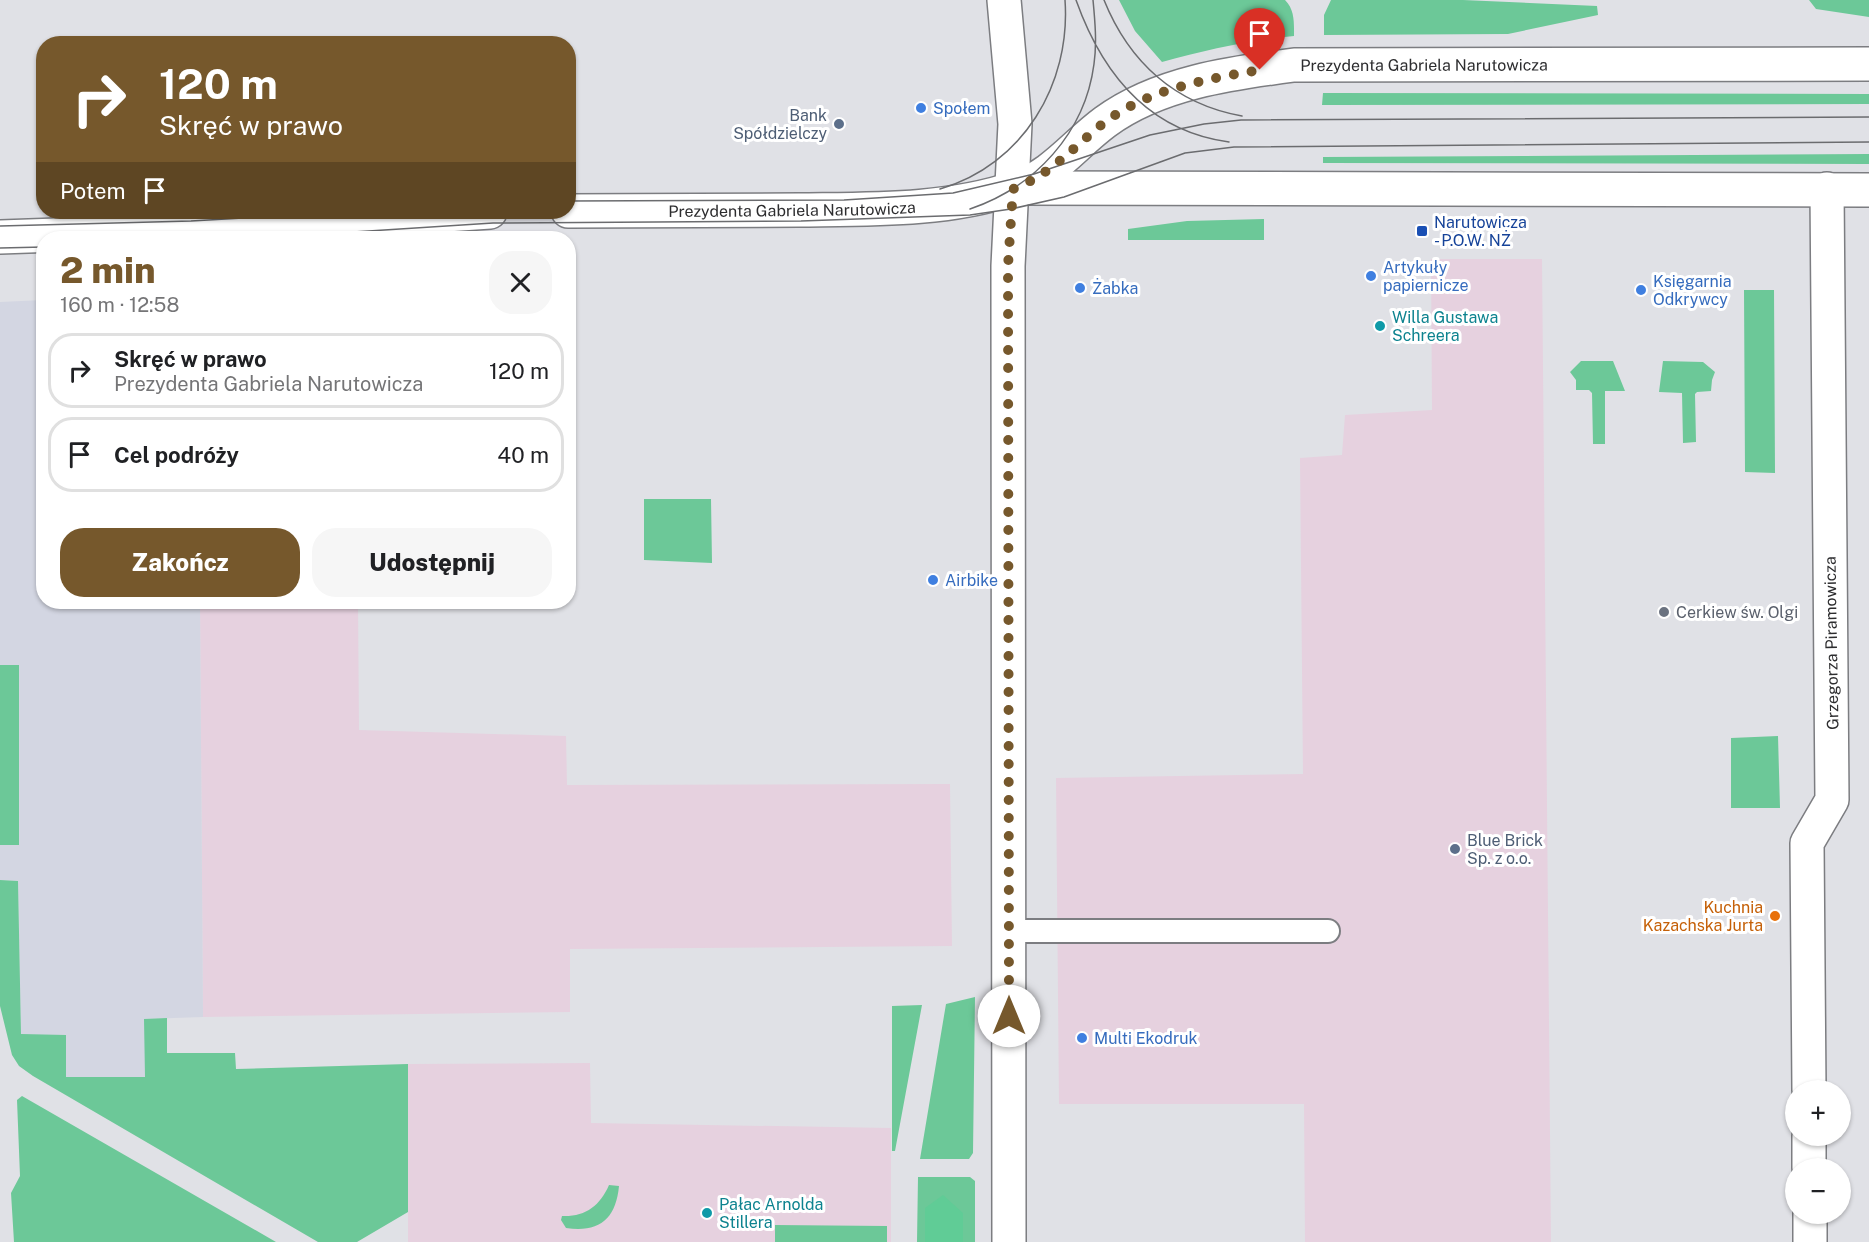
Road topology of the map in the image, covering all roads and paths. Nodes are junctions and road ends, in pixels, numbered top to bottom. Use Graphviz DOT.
graph roads {
  1 [pos="1004,0"];
  2 [pos="1869,64"];
  3 [pos="1013,189"];
  4 [pos="1827,189"];
  5 [pos="1869,190"];
  6 [pos="576,211"];
  7 [pos="389,219"];
  8 [pos="183,231"];
  9 [pos="36,236"];
  10 [pos="0,237"];
  11 [pos="1009,931"];
  12 [pos="1328,931"];
  13 [pos="1809,1080"];
  14 [pos="1810,1224"];
  15 [pos="1009,1242"];
  16 [pos="1810,1242"];
  1 -- 3 [label="street"];
  2 -- 3 [label="street, Prezydenta Gabriela Narutowicza"];
  3 -- 4 [label="street, Prezydenta Gabriela Narutowicza"];
  3 -- 6 [label="street, Prezydenta Gabriela Narutowicza"];
  3 -- 11 [label="street"];
  4 -- 5 [label="street, Prezydenta Gabriela Narutowicza"];
  4 -- 13 [label="street, Grzegorza Piramowicza"];
  7 -- 8 [label="street"];
  9 -- 10 [label="street"];
  11 -- 12 [label="lane"];
  11 -- 15 [label="street"];
  14 -- 16 [label="street"];
}
